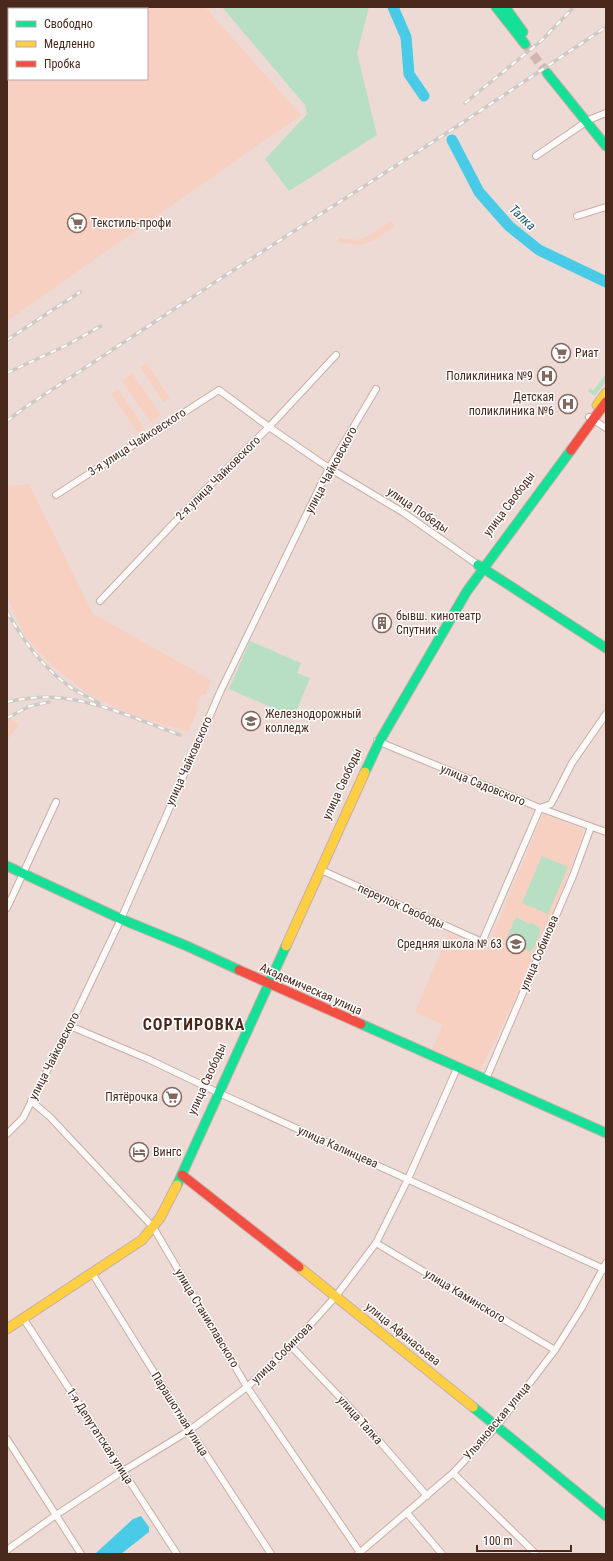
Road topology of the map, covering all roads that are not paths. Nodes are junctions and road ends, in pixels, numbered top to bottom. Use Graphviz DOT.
graph roads {
  1 [pos="499,7"];
  2 [pos="527,43"];
  3 [pos="549,72"];
  4 [pos="606,113"];
  5 [pos="589,121"];
  6 [pos="606,138"];
  7 [pos="606,146"];
  8 [pos="536,156"];
  9 [pos="606,207"];
  10 [pos="577,216"];
  11 [pos="336,355"];
  12 [pos="376,389"];
  13 [pos="219,390"];
  14 [pos="606,393"];
  15 [pos="606,402"];
  16 [pos="591,418"];
  17 [pos="269,427"];
  18 [pos="606,428"];
  19 [pos="329,468"];
  20 [pos="56,495"];
  21 [pos="481,566"];
  22 [pos="100,601"];
  23 [pos="606,648"];
  24 [pos="606,714"];
  25 [pos="377,741"];
  26 [pos="56,802"];
  27 [pos="540,808"];
  28 [pos="591,827"];
  29 [pos="606,832"];
  30 [pos="7,866"];
  31 [pos="321,870"];
  32 [pos="24,873"];
  33 [pos="7,908"];
  34 [pos="121,919"];
  35 [pos="266,983"];
  36 [pos="70,1026"];
  37 [pos="458,1066"];
  38 [pos="486,1079"];
  39 [pos="217,1092"];
  40 [pos="31,1101"];
  41 [pos="606,1133"];
  42 [pos="7,1134"];
  43 [pos="182,1175"];
  44 [pos="408,1179"];
  45 [pos="153,1227"];
  46 [pos="376,1242"];
  47 [pos="605,1267"];
  48 [pos="92,1273"];
  49 [pos="336,1296"];
  50 [pos="23,1318"];
  51 [pos="7,1329"];
  52 [pos="291,1346"];
  53 [pos="555,1350"];
  54 [pos="248,1387"];
  55 [pos="497,1426"];
  56 [pos="190,1430"];
  57 [pos="7,1439"];
  58 [pos="122,1471"];
  59 [pos="453,1473"];
  60 [pos="427,1496"];
  61 [pos="407,1513"];
  62 [pos="56,1515"];
  63 [pos="606,1516"];
  64 [pos="7,1550"];
  65 [pos="81,1554"];
  66 [pos="177,1554"];
  67 [pos="271,1554"];
  68 [pos="359,1554"];
  69 [pos="442,1554"];
  70 [pos="536,1554"];
  1 -- 2 [label="street"];
  3 -- 5 [label="street"];
  4 -- 5 [label="street"];
  5 -- 6 [label="street"];
  5 -- 7 [label="street"];
  5 -- 8 [label="street"];
  9 -- 10 [label="street"];
  11 -- 17 [label="street, 2-я улица Чайковского"];
  12 -- 19 [label="street, улица Чайковского"];
  13 -- 17 [label="street, улица Победы"];
  13 -- 20 [label="street, 3-я улица Чайковского"];
  14 -- 16 [label="street, улица Свободы"];
  15 -- 16 [label="street, улица Свободы"];
  16 -- 18 [label="street"];
  16 -- 21 [label="street, улица Свободы"];
  17 -- 19 [label="street, улица Победы"];
  17 -- 22 [label="street, 2-я улица Чайковского"];
  19 -- 21 [label="street, улица Победы"];
  19 -- 34 [label="street, улица Чайковского"];
  21 -- 23 [label="street, улица Победы"];
  21 -- 25 [label="street, улица Свободы"];
  24 -- 27 [label="street"];
  25 -- 27 [label="street, улица Садовского"];
  25 -- 31 [label="street, улица Свободы"];
  25 -- 35 [label="street, улица Свободы"];
  26 -- 32 [label="street"];
  27 -- 28 [label="street, улица Садовского"];
  27 -- 31 [label="street, переулок Свободы"];
  28 -- 29 [label="street, улица Садовского"];
  28 -- 38 [label="street, улица Собинова"];
  30 -- 32 [label="street, Академическая улица"];
  31 -- 35 [label="street, улица Свободы"];
  32 -- 33 [label="street"];
  32 -- 34 [label="street, Академическая улица"];
  34 -- 35 [label="street, Академическая улица"];
  34 -- 36 [label="street, улица Чайковского"];
  35 -- 37 [label="street, Академическая улица"];
  35 -- 39 [label="street, улица Свободы"];
  36 -- 39 [label="street, улица Калинцева"];
  36 -- 40 [label="street, улица Чайковского"];
  37 -- 38 [label="street, Академическая улица"];
  37 -- 44 [label="street, улица Собинова"];
  38 -- 41 [label="street, Академическая улица"];
  39 -- 43 [label="street, улица Свободы"];
  39 -- 44 [label="street, улица Калинцева"];
  40 -- 42 [label="street, улица Чайковского"];
  40 -- 45 [label="street, улица Станиславского"];
  43 -- 45 [label="street, улица Свободы"];
  43 -- 49 [label="street, улица Афанасьева"];
  44 -- 46 [label="street, улица Собинова"];
  44 -- 47 [label="street, улица Калинцева"];
  45 -- 48 [label="street, улица Свободы"];
  45 -- 54 [label="street, улица Станиславского"];
  46 -- 49 [label="street, улица Собинова"];
  46 -- 53 [label="street, улица Каминского"];
  47 -- 53 [label="street, Ульяновская улица"];
  48 -- 50 [label="street, улица Свободы"];
  48 -- 56 [label="street, Парашютная улица"];
  49 -- 52 [label="street, улица Собинова"];
  49 -- 55 [label="street, улица Афанасьева"];
  50 -- 51 [label="street, улица Свободы"];
  50 -- 58 [label="street, 1-я Депутатская улица"];
  52 -- 54 [label="street, улица Собинова"];
  52 -- 60 [label="street, улица Талка"];
  53 -- 55 [label="street, Ульяновская улица"];
  54 -- 56 [label="street, улица Собинова"];
  54 -- 68 [label="street, улица Станиславского"];
  55 -- 59 [label="street, Ульяновская улица"];
  55 -- 63 [label="street, улица Афанасьева"];
  56 -- 58 [label="street, улица Собинова"];
  56 -- 67 [label="street, Парашютная улица"];
  57 -- 62 [label="street"];
  58 -- 62 [label="street, улица Собинова"];
  58 -- 66 [label="street, 1-я Депутатская улица"];
  59 -- 60 [label="street, Ульяновская улица"];
  59 -- 70 [label="street"];
  60 -- 61 [label="street, Ульяновская улица"];
  61 -- 68 [label="street, Ульяновская улица"];
  61 -- 69 [label="street"];
  62 -- 64 [label="street, улица Собинова"];
  62 -- 65 [label="street"];
}
